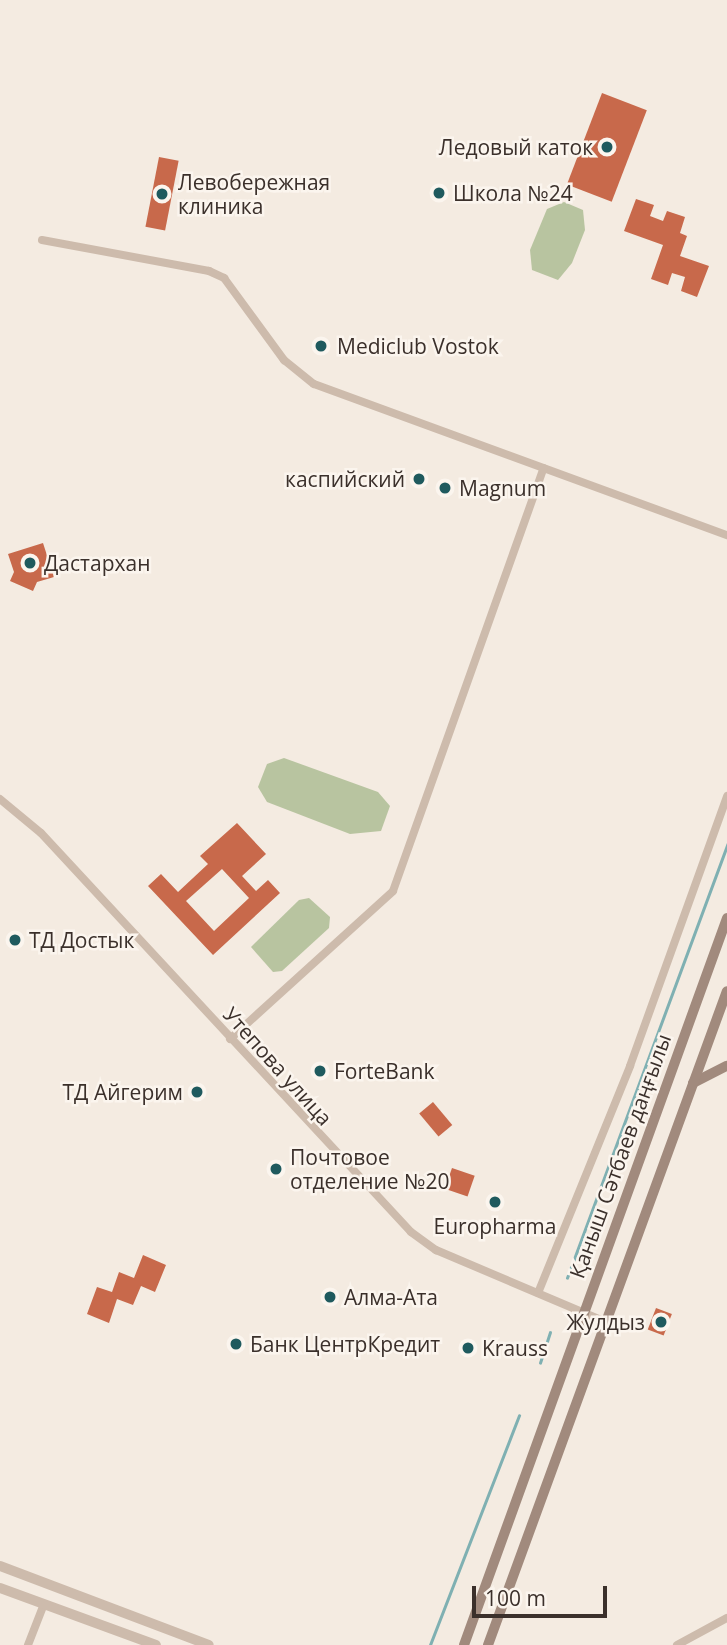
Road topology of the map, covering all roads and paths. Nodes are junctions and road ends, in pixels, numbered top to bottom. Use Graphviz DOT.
graph roads {
  1 [pos="42,240"];
  2 [pos="544,467"];
  3 [pos="727,535"];
  4 [pos="727,796"];
  5 [pos="0,799"];
  6 [pos="727,918"];
  7 [pos="727,991"];
  8 [pos="230,1039"];
  9 [pos="727,1066"];
  10 [pos="693,1083"];
  11 [pos="538,1293"];
  12 [pos="583,1312"];
  13 [pos="606,1322"];
  14 [pos="0,1566"];
  15 [pos="0,1588"];
  16 [pos="44,1604"];
  17 [pos="727,1618"];
  18 [pos="28,1645"];
  19 [pos="156,1645"];
  20 [pos="209,1645"];
  21 [pos="464,1645"];
  22 [pos="488,1645"];
  23 [pos="677,1645"];
  1 -- 2 [label="street"];
  2 -- 3 [label="street"];
  2 -- 8 [label="street"];
  4 -- 11 [label="street"];
  5 -- 8 [label="street, Утепова улица"];
  6 -- 12 [label="main road, Қаныш Сәтбаев даңғылы"];
  7 -- 10 [label="main road, Қаныш Сәтбаев даңғылы"];
  8 -- 11 [label="street, Утепова улица"];
  9 -- 10 [label="main road"];
  10 -- 13 [label="main road, Қаныш Сәтбаев даңғылы"];
  11 -- 12 [label="street, Утепова улица"];
  12 -- 13 [label="street, Утепова улица"];
  12 -- 21 [label="main road, Қаныш Сәтбаев даңғылы"];
  13 -- 22 [label="main road, Қаныш Сәтбаев даңғылы"];
  14 -- 20 [label="street"];
  15 -- 16 [label="street"];
  16 -- 18 [label="street"];
  16 -- 19 [label="street"];
  17 -- 23 [label="street"];
}
